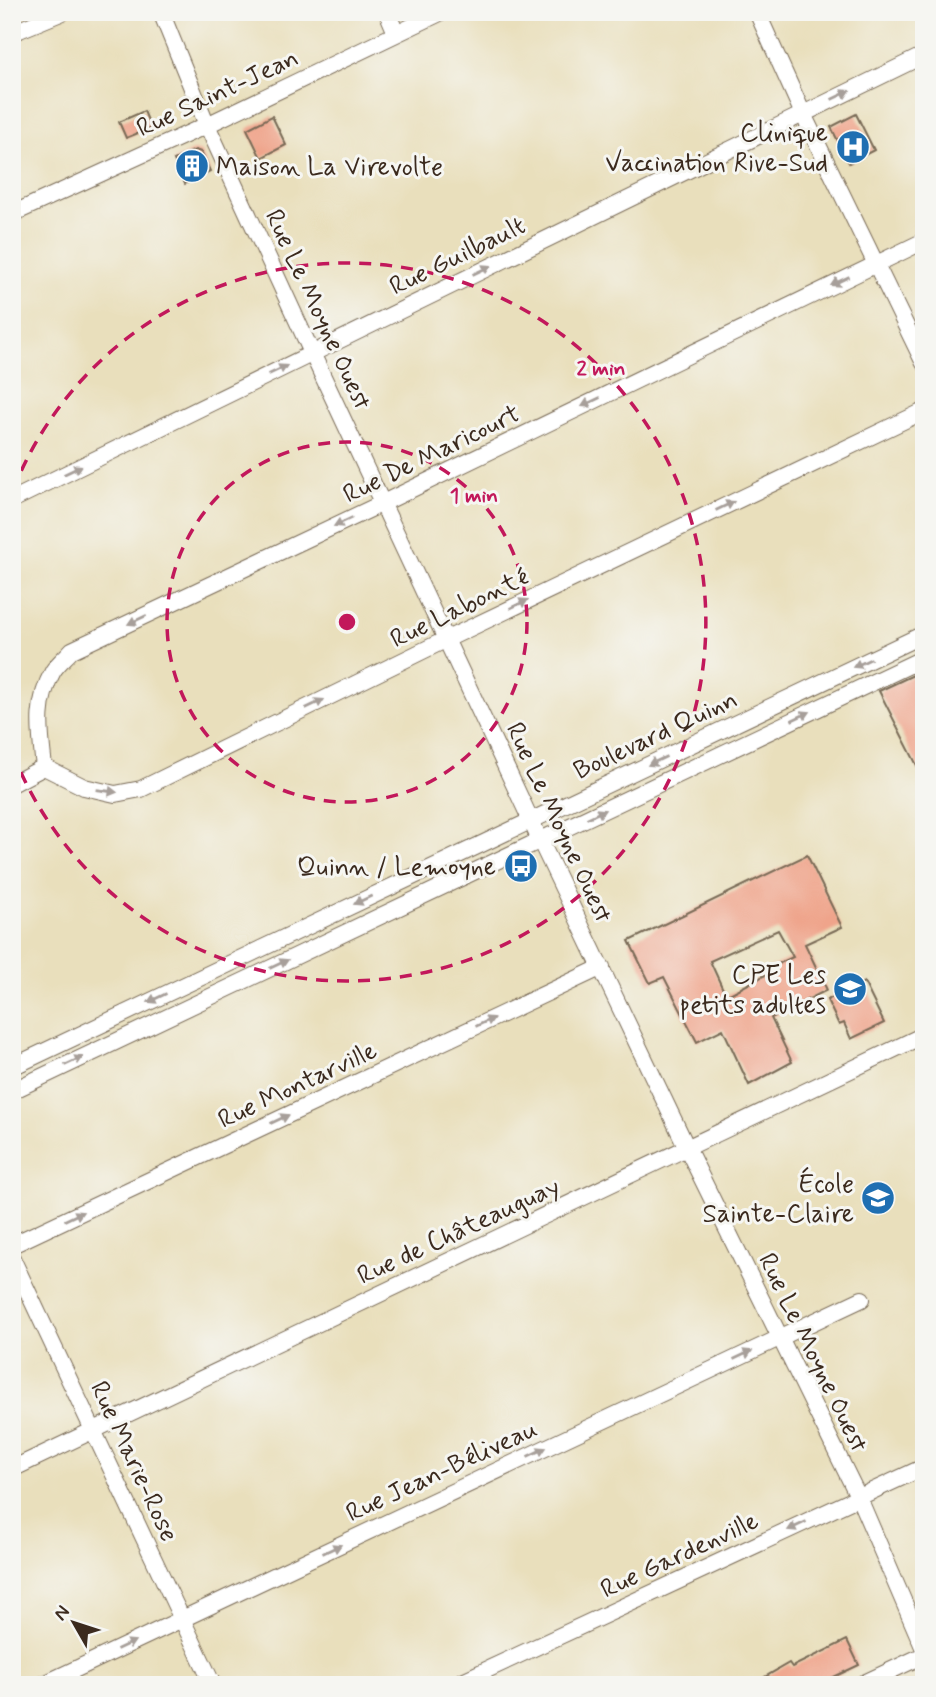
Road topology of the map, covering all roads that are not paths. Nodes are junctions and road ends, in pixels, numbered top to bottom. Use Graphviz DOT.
graph roads {
  1 [pos="62,12"];
  2 [pos="161,12"];
  3 [pos="387,12"];
  4 [pos="442,12"];
  5 [pos="757,12"];
  6 [pos="12,33"];
  7 [pos="396,33"];
  8 [pos="924,55"];
  9 [pos="803,114"];
  10 [pos="207,125"];
  11 [pos="12,215"];
  12 [pos="924,241"];
  13 [pos="874,264"];
  14 [pos="312,353"];
  15 [pos="924,363"];
  16 [pos="924,411"];
  17 [pos="12,500"];
  18 [pos="383,503"];
  19 [pos="924,634"];
  20 [pos="447,639"];
  21 [pos="924,658"];
  22 [pos="44,767"];
  23 [pos="12,784"];
  24 [pos="531,820"];
  25 [pos="540,840"];
  26 [pos="602,967"];
  27 [pos="217,969"];
  28 [pos="227,989"];
  29 [pos="924,1035"];
  30 [pos="12,1067"];
  31 [pos="12,1091"];
  32 [pos="687,1148"];
  33 [pos="12,1245"];
  34 [pos="12,1258"];
  35 [pos="862,1299"];
  36 [pos="780,1338"];
  37 [pos="93,1430"];
  38 [pos="924,1467"];
  39 [pos="12,1469"];
  40 [pos="859,1497"];
  41 [pos="182,1619"];
  42 [pos="924,1648"];
  43 [pos="924,1655"];
  44 [pos="42,1685"];
  45 [pos="213,1685"];
  46 [pos="454,1685"];
  47 [pos="860,1685"];
  1 -- 6 [label="street"];
  2 -- 10 [label="street, Rue Le Moyne Ouest"];
  3 -- 7 [label="street"];
  4 -- 7 [label="street, Rue Saint-Jean"];
  5 -- 9 [label="street"];
  7 -- 10 [label="street, Rue Saint-Jean"];
  9 -- 8 [label="street, Rue Guilbault, one-way"];
  9 -- 13 [label="street"];
  14 -- 9 [label="street, Rue Guilbault, one-way"];
  10 -- 11 [label="street, Rue Saint-Jean"];
  10 -- 14 [label="street, Rue Le Moyne Ouest"];
  12 -- 13 [label="street, Rue De Maricourt"];
  13 -- 15 [label="street"];
  13 -- 18 [label="street, Rue De Maricourt, one-way"];
  17 -- 14 [label="street, Rue Guilbault, one-way"];
  14 -- 18 [label="street, Rue Le Moyne Ouest"];
  20 -- 16 [label="street, Rue Labonté, one-way"];
  18 -- 20 [label="street, Rue Le Moyne Ouest"];
  18 -- 22 [label="street, Rue De Maricourt, one-way"];
  19 -- 24 [label="street, Boulevard Quinn, one-way"];
  22 -- 20 [label="street, Rue Labonté, one-way"];
  20 -- 24 [label="street, Rue Le Moyne Ouest"];
  25 -- 21 [label="street, Boulevard Quinn, one-way"];
  22 -- 23 [label="street"];
  24 -- 25 [label="street, Rue Le Moyne Ouest"];
  24 -- 27 [label="street, Boulevard Quinn, one-way"];
  25 -- 26 [label="street, Rue Le Moyne Ouest"];
  28 -- 25 [label="street, Boulevard Quinn, one-way"];
  26 -- 32 [label="street, Rue Le Moyne Ouest"];
  33 -- 26 [label="street, Rue Montarville, one-way"];
  27 -- 28 [label="street"];
  27 -- 30 [label="street, Boulevard Quinn, one-way"];
  31 -- 28 [label="street, Boulevard Quinn, one-way"];
  29 -- 32 [label="street, Rue de Châteauguay"];
  32 -- 36 [label="street, Rue Le Moyne Ouest"];
  32 -- 37 [label="street, Rue de Châteauguay"];
  34 -- 37 [label="street, Rue Marie-Rose"];
  35 -- 36 [label="street, Rue Jean-Béliveau"];
  36 -- 40 [label="street, Rue Le Moyne Ouest"];
  41 -- 36 [label="street, Rue Jean-Béliveau, one-way"];
  37 -- 39 [label="street, Rue de Châteauguay"];
  37 -- 41 [label="street, Rue Marie-Rose"];
  38 -- 40 [label="street, Rue Gardenville"];
  40 -- 42 [label="street, Rue Le Moyne Ouest"];
  40 -- 46 [label="street, Rue Gardenville, one-way"];
  44 -- 41 [label="street, Rue Jean-Béliveau, one-way"];
  41 -- 45 [label="street, Rue Marie-Rose"];
  43 -- 47 [label="street"];
}
